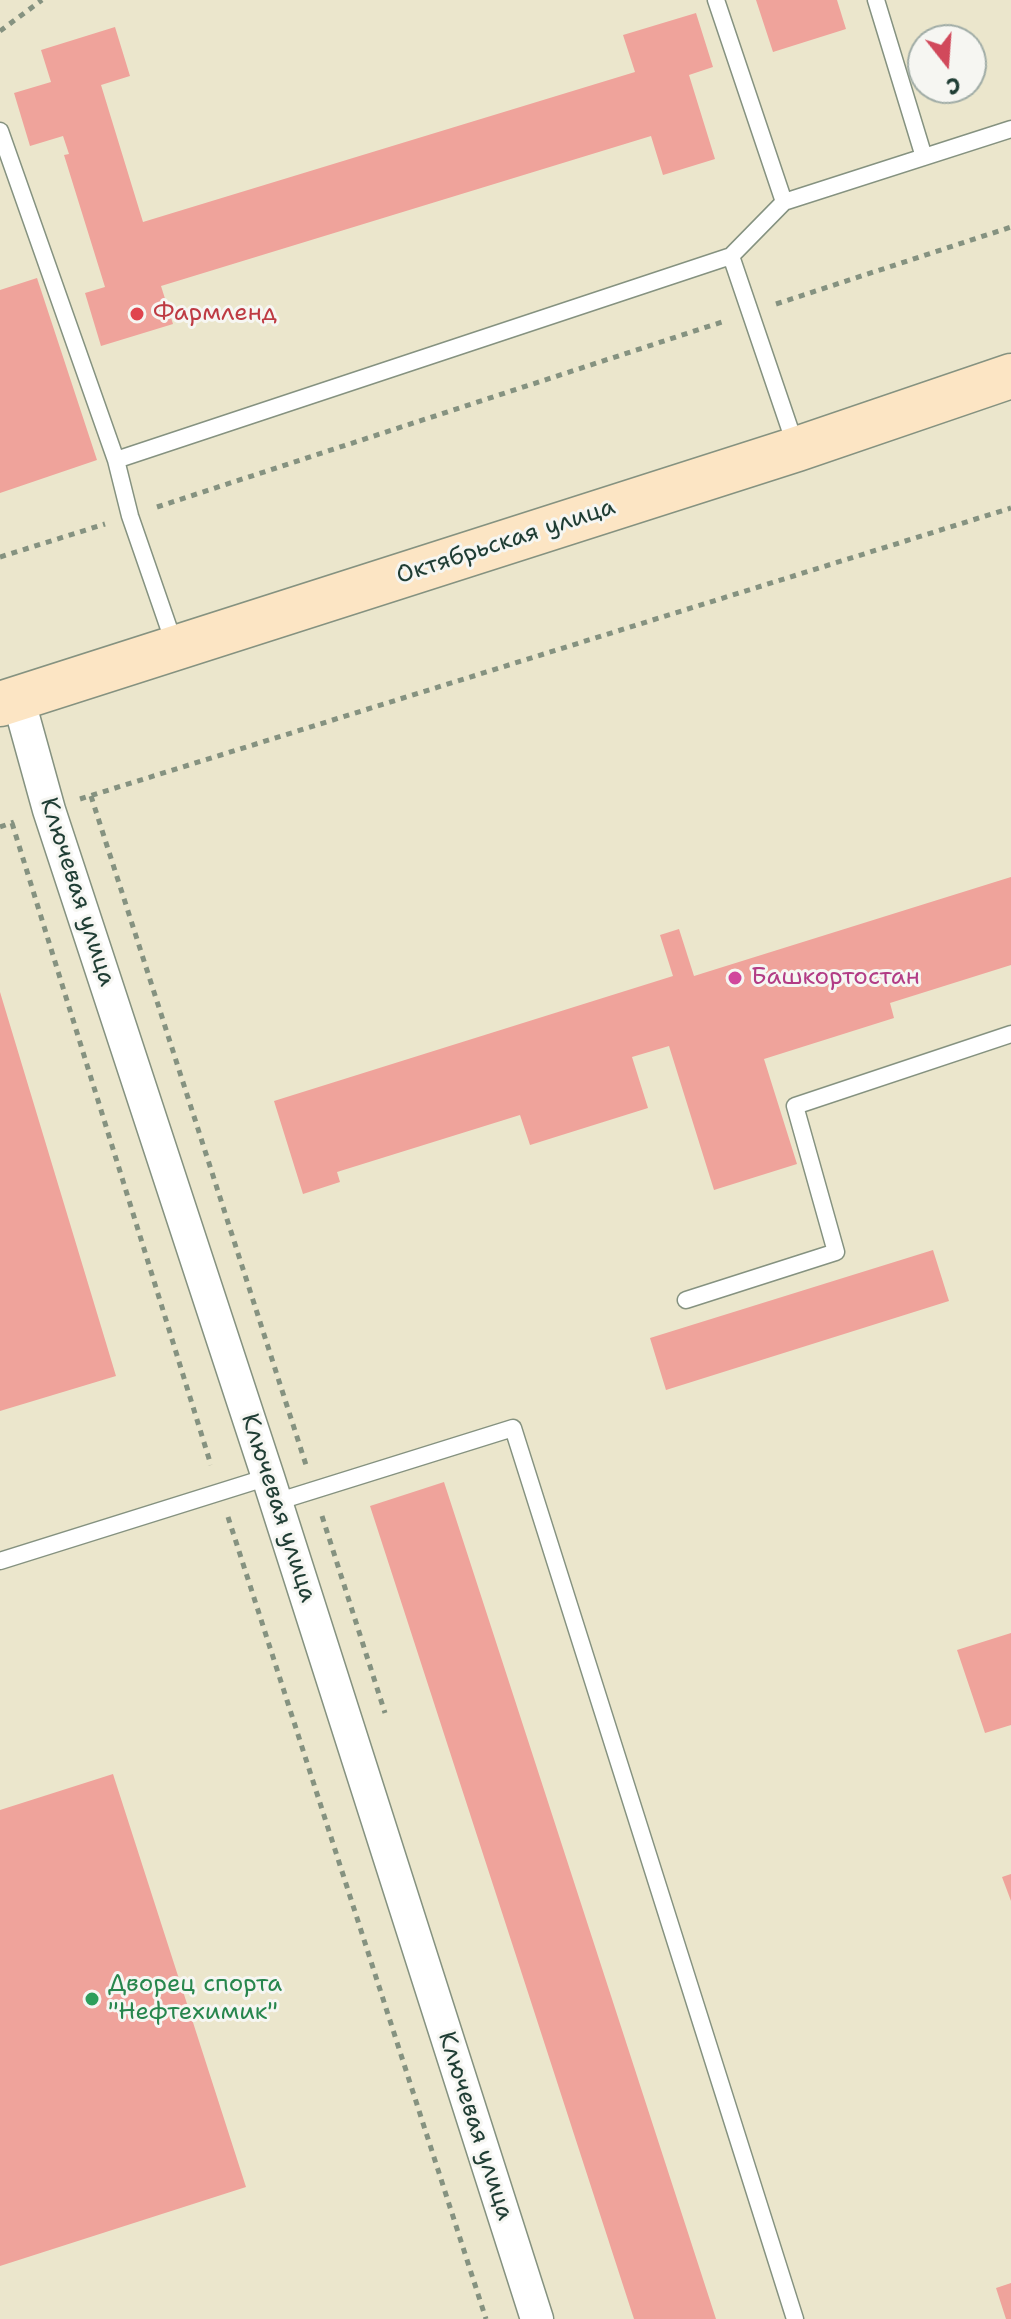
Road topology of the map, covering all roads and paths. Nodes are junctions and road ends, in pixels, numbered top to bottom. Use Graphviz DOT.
graph roads {
  1 [pos="42,0"];
  2 [pos="716,0"];
  3 [pos="876,0"];
  4 [pos="0,31"];
  5 [pos="1011,129"];
  6 [pos="0,131"];
  7 [pos="924,157"];
  8 [pos="784,202"];
  9 [pos="1011,227"];
  10 [pos="731,256"];
  11 [pos="751,313"];
  12 [pos="1011,376"];
  13 [pos="797,449"];
  14 [pos="116,460"];
  15 [pos="1011,508"];
  16 [pos="130,516"];
  17 [pos="0,557"];
  18 [pos="175,648"];
  19 [pos="9,701"];
  20 [pos="49,810"];
  21 [pos="12,823"];
  22 [pos="0,827"];
  23 [pos="1011,1034"];
  24 [pos="686,1300"];
  25 [pos="272,1489"];
  26 [pos="220,1492"];
  27 [pos="0,1561"];
  28 [pos="486,2319"];
  29 [pos="537,2319"];
  30 [pos="795,2319"];
  1 -- 4 [label="path"];
  2 -- 8 [label="lane"];
  3 -- 7 [label="lane"];
  5 -- 7 [label="lane"];
  6 -- 14 [label="lane"];
  7 -- 8 [label="lane"];
  8 -- 10 [label="lane"];
  9 -- 11 [label="path"];
  10 -- 11 [label="lane"];
  10 -- 14 [label="lane"];
  11 -- 13 [label="lane"];
  11 -- 16 [label="path"];
  12 -- 13 [label="street, Октябрьская улица"];
  13 -- 18 [label="street, Октябрьская улица"];
  14 -- 16 [label="lane"];
  15 -- 20 [label="path"];
  16 -- 17 [label="path"];
  16 -- 18 [label="lane"];
  18 -- 19 [label="street, Октябрьская улица"];
  19 -- 20 [label="street, Ключевая улица"];
  20 -- 21 [label="path"];
  20 -- 25 [label="street, Ключевая улица"];
  21 -- 22 [label="path"];
  21 -- 26 [label="path"];
  23 -- 24 [label="lane"];
  25 -- 26 [label="lane"];
  25 -- 29 [label="street, Ключевая улица"];
  25 -- 30 [label="lane"];
  26 -- 27 [label="lane"];
  26 -- 28 [label="path"];
}
